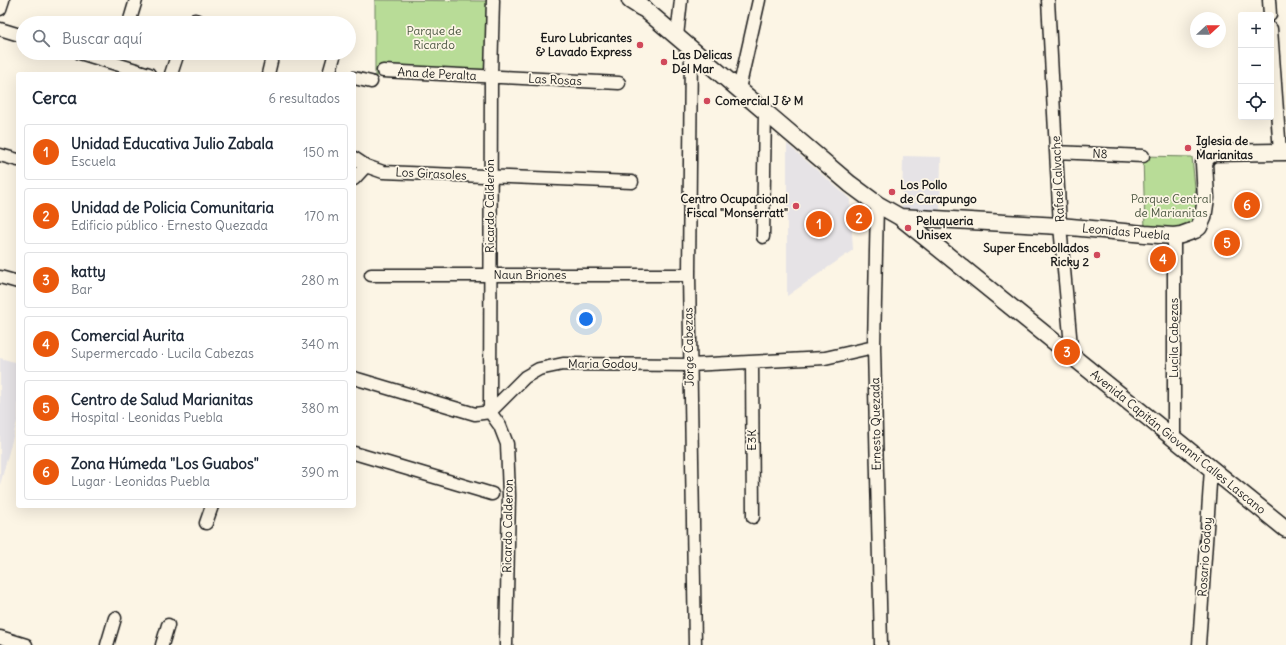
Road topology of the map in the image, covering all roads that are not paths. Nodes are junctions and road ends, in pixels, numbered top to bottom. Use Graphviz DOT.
graph roads {
  1 [pos="3,0"];
  2 [pos="136,0"];
  3 [pos="493,0"];
  4 [pos="681,0"];
  5 [pos="759,0"];
  6 [pos="1048,0"];
  7 [pos="1269,0"];
  8 [pos="636,2"];
  9 [pos="0,10"];
  10 [pos="1270,12"];
  11 [pos="131,16"];
  12 [pos="0,29"];
  13 [pos="16,34"];
  14 [pos="677,36"];
  15 [pos="1273,48"];
  16 [pos="691,49"];
  17 [pos="121,60"];
  18 [pos="176,60"];
  19 [pos="271,60"];
  20 [pos="334,60"];
  21 [pos="383,71"];
  22 [pos="145,72"];
  23 [pos="172,72"];
  24 [pos="268,72"];
  25 [pos="333,72"];
  26 [pos="491,76"];
  27 [pos="356,78"];
  28 [pos="371,82"];
  29 [pos="619,83"];
  30 [pos="739,89"];
  31 [pos="764,111"];
  32 [pos="1056,152"];
  33 [pos="1283,152"];
  34 [pos="0,155"];
  35 [pos="1143,156"];
  36 [pos="16,159"];
  37 [pos="356,159"];
  38 [pos="366,166"];
  39 [pos="356,176"];
  40 [pos="490,177"];
  41 [pos="632,182"];
  42 [pos="877,204"];
  43 [pos="900,217"];
  44 [pos="939,220"];
  45 [pos="1060,226"];
  46 [pos="1174,236"];
  47 [pos="763,237"];
  48 [pos="933,245"];
  49 [pos="371,275"];
  50 [pos="490,275"];
  51 [pos="688,275"];
  52 [pos="0,277"];
  53 [pos="16,281"];
  54 [pos="874,347"];
  55 [pos="1072,357"];
  56 [pos="752,362"];
  57 [pos="690,365"];
  58 [pos="356,379"];
  59 [pos="490,412"];
  60 [pos="1174,439"];
  61 [pos="356,454"];
  62 [pos="1211,469"];
  63 [pos="492,494"];
  64 [pos="211,508"];
  65 [pos="753,517"];
  66 [pos="206,523"];
  67 [pos="1286,529"];
  68 [pos="115,618"];
  69 [pos="168,624"];
  70 [pos="0,637"];
  71 [pos="26,645"];
  72 [pos="107,645"];
  73 [pos="162,645"];
  74 [pos="506,645"];
  75 [pos="695,645"];
  76 [pos="882,645"];
  77 [pos="1200,645"];
  1 -- 9 [label="street"];
  2 -- 11 [label="street"];
  3 -- 26 [label="street, Ricardo Calderón"];
  4 -- 14 [label="street"];
  5 -- 30 [label="street"];
  6 -- 32 [label="street, Rafael Calvache"];
  7 -- 10 [label="street"];
  8 -- 14 [label="street, Avenida Capitán Giovanni Calles Lascano"];
  12 -- 13 [label="street"];
  14 -- 16 [label="street, Avenida Capitán Giovanni Calles Lascano"];
  15 -- 33 [label="street"];
  16 -- 30 [label="street, Avenida Capitán Giovanni Calles Lascano"];
  16 -- 51 [label="street, Jorge Cabezas"];
  17 -- 22 [label="street"];
  18 -- 23 [label="street"];
  19 -- 24 [label="street"];
  20 -- 25 [label="street"];
  21 -- 26 [label="street, Ana de Peralta"];
  26 -- 29 [label="street, Las Rosas"];
  26 -- 40 [label="street, Ricardo Calderón"];
  27 -- 28 [label="street"];
  30 -- 31 [label="street, Avenida Capitán Giovanni Calles Lascano"];
  31 -- 42 [label="street, Avenida Capitán Giovanni Calles Lascano"];
  31 -- 47 [label="street"];
  32 -- 35 [label="street, N8"];
  32 -- 45 [label="street, Rafael Calvache"];
  33 -- 46 [label="street, Leonidas Puebla"];
  34 -- 36 [label="street"];
  37 -- 38 [label="street, Los Girasoles"];
  38 -- 39 [label="street"];
  38 -- 40 [label="street, Los Girasoles"];
  40 -- 41 [label="street, Los Girasoles"];
  40 -- 50 [label="street, Ricardo Calderón"];
  42 -- 43 [label="street, Avenida Capitán Giovanni Calles Lascano"];
  42 -- 54 [label="street, Ernesto Quezada"];
  43 -- 44 [label="street, Leonidas Puebla"];
  43 -- 48 [label="street, Avenida Capitán Giovanni Calles Lascano"];
  44 -- 45 [label="street, Leonidas Puebla"];
  44 -- 48 [label="street"];
  45 -- 46 [label="street, Leonidas Puebla"];
  45 -- 55 [label="street, Rafael Calvache"];
  46 -- 60 [label="street, Lucila Cabezas"];
  48 -- 55 [label="street, Avenida Capitán Giovanni Calles Lascano"];
  49 -- 50 [label="street, Naun Briones"];
  50 -- 51 [label="street, Naun Briones"];
  50 -- 59 [label="street, Ricardo Calderón"];
  51 -- 57 [label="street, Jorge Cabezas"];
  52 -- 53 [label="street"];
  54 -- 56 [label="street, Maria Godoy"];
  54 -- 76 [label="street, Ernesto Quezada"];
  55 -- 60 [label="street, Avenida Capitán Giovanni Calles Lascano"];
  56 -- 57 [label="street, Maria Godoy"];
  56 -- 65 [label="street, E3K"];
  57 -- 59 [label="street, Maria Godoy"];
  57 -- 75 [label="street, Jorge Cabezas"];
  58 -- 59 [label="street"];
  59 -- 74 [label="street, Ricardo Calderon"];
  60 -- 62 [label="street, Avenida Capitán Giovanni Calles Lascano"];
  61 -- 63 [label="street"];
  62 -- 67 [label="street, Avenida Capitán Giovanni Calles Lascano"];
  62 -- 77 [label="street, Rosario Godoy"];
  64 -- 66 [label="street"];
  68 -- 72 [label="street"];
  69 -- 73 [label="street"];
  70 -- 71 [label="street"];
}
